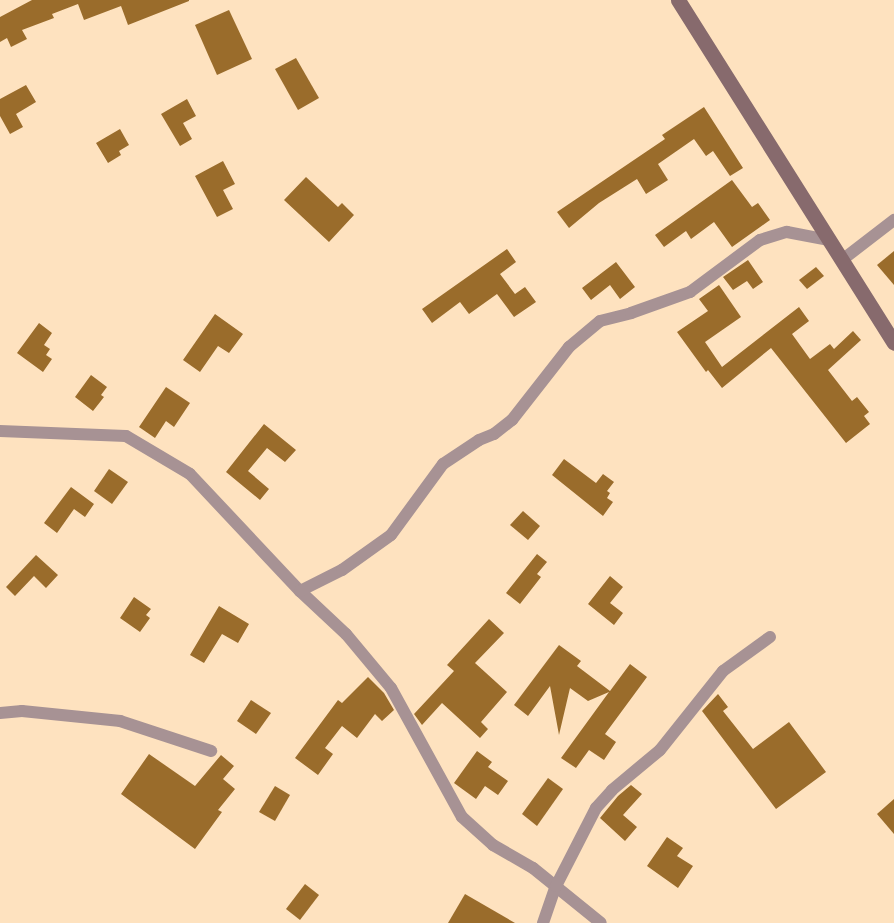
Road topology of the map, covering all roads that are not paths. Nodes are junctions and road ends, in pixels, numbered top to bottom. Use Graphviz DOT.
graph roads {
  1 [pos="678,0"];
  2 [pos="894,220"];
  3 [pos="829,240"];
  4 [pos="842,260"];
  5 [pos="894,343"];
  6 [pos="0,431"];
  7 [pos="300,591"];
  8 [pos="770,637"];
  9 [pos="0,713"];
  10 [pos="211,751"];
  11 [pos="556,886"];
  12 [pos="543,923"];
  13 [pos="601,923"];
  1 -- 3 [label="main road"];
  2 -- 4 [label="street"];
  3 -- 4 [label="main road"];
  3 -- 7 [label="street"];
  4 -- 5 [label="main road"];
  6 -- 7 [label="street"];
  7 -- 11 [label="street"];
  8 -- 11 [label="street"];
  9 -- 10 [label="street"];
  11 -- 12 [label="street"];
  11 -- 13 [label="street"];
}
